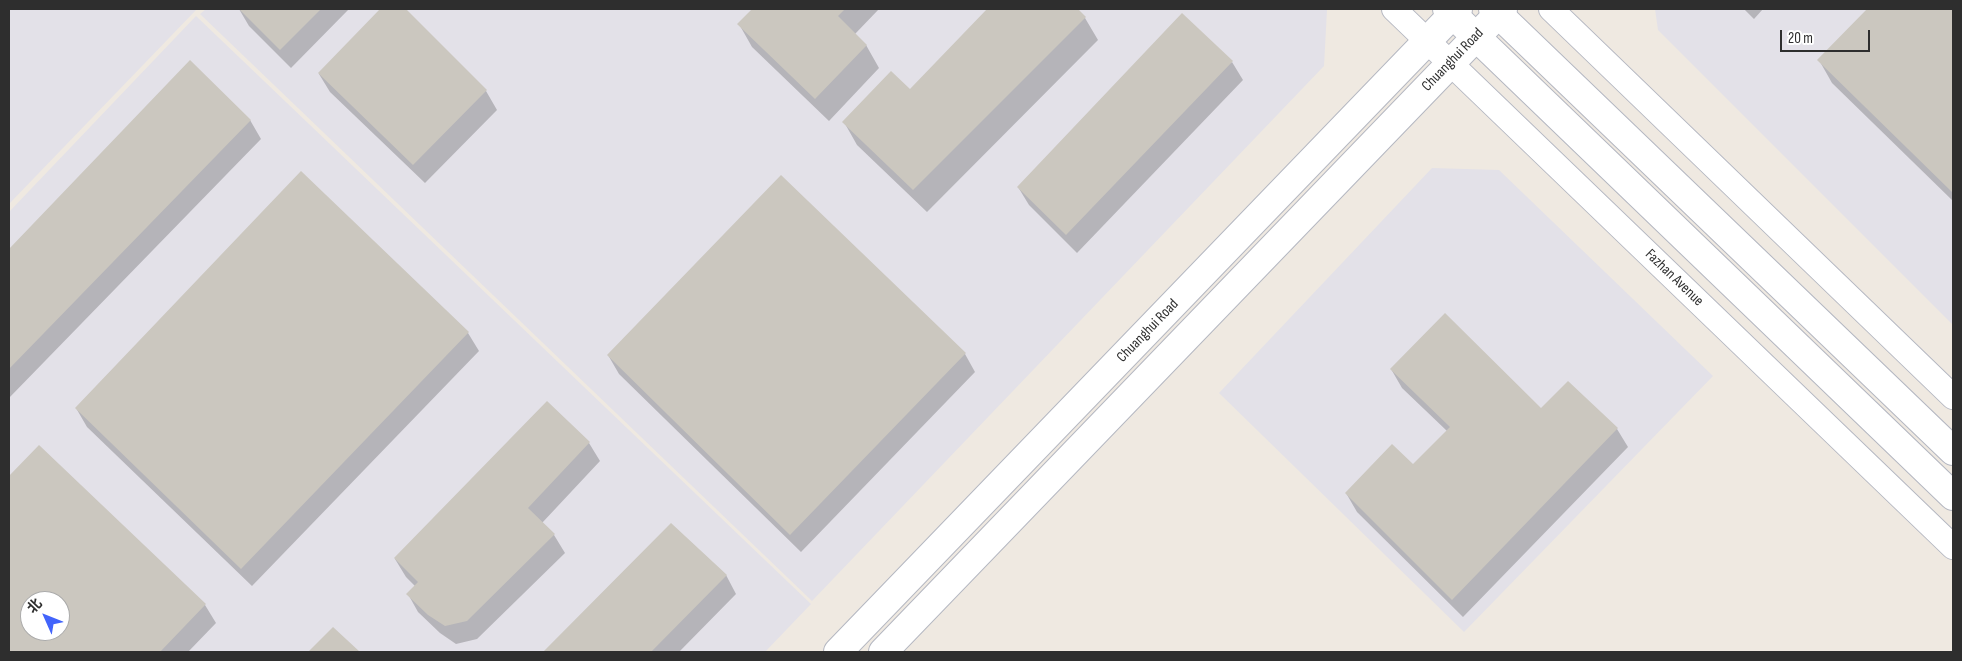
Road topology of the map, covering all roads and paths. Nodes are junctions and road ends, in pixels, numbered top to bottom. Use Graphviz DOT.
graph roads {
  1 [pos="1394,9"];
  2 [pos="1551,9"];
  3 [pos="1498,10"];
  4 [pos="1453,11"];
  5 [pos="1476,37"];
  6 [pos="1427,41"];
  7 [pos="1451,63"];
  8 [pos="1953,397"];
  9 [pos="1953,451"];
  10 [pos="1953,496"];
  11 [pos="1953,547"];
  12 [pos="838,652"];
  13 [pos="883,652"];
  1 -- 6 [label="street, Fazhan Avenue"];
  2 -- 8 [label="street"];
  3 -- 5 [label="street, Chuanghui Road"];
  3 -- 9 [label="street"];
  4 -- 5 [label="street"];
  4 -- 6 [label="street, Chuanghui Road"];
  5 -- 7 [label="street, Chuanghui Road"];
  5 -- 10 [label="street"];
  6 -- 7 [label="street, Fazhan Avenue"];
  6 -- 12 [label="street, Chuanghui Road"];
  7 -- 11 [label="street, Fazhan Avenue"];
  7 -- 13 [label="street, Chuanghui Road"];
}
